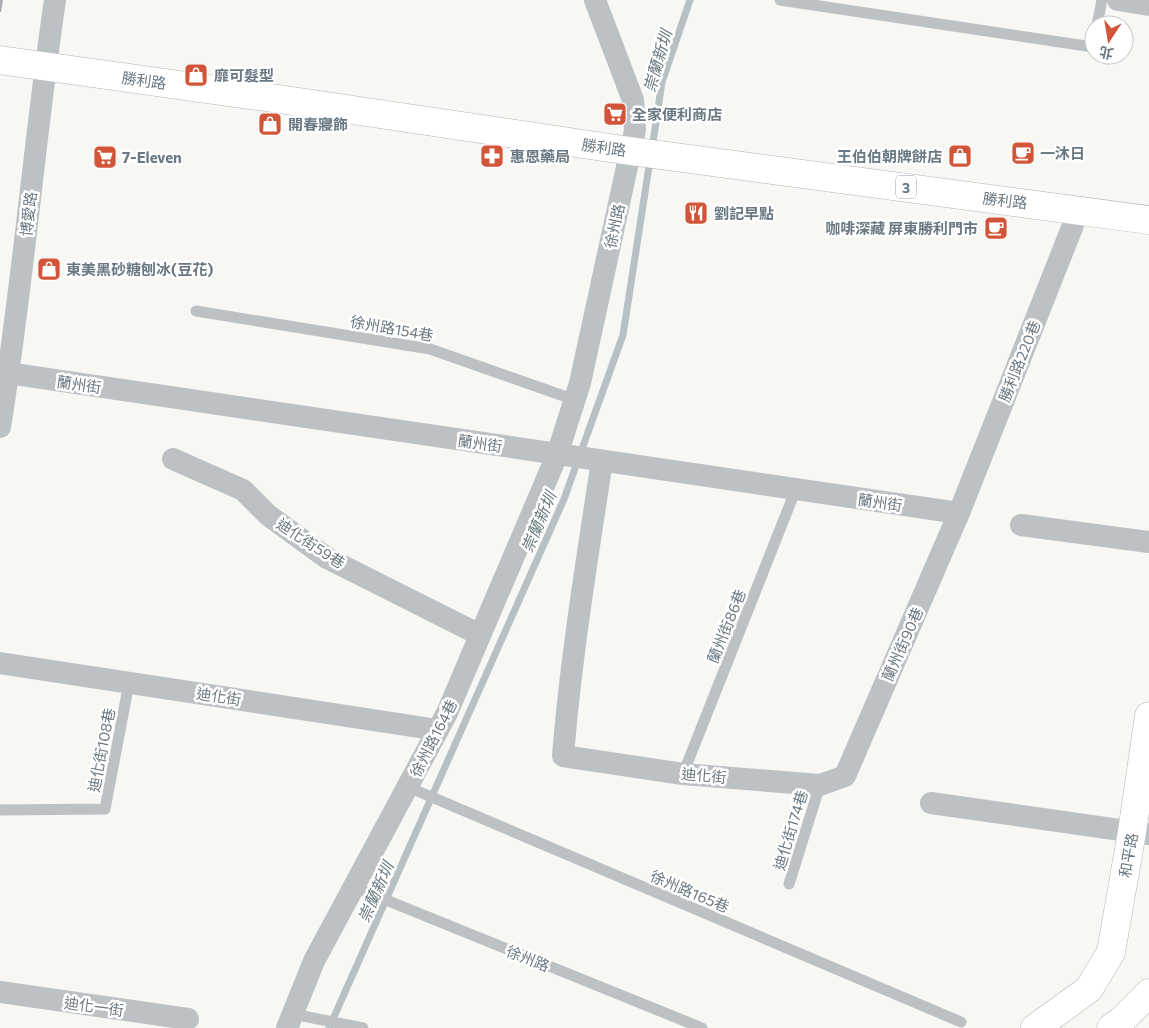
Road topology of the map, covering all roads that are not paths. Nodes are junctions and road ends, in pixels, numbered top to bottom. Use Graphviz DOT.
graph roads {
  1 [pos="55,0"];
  2 [pos="595,0"];
  3 [pos="780,0"];
  4 [pos="1102,0"];
  5 [pos="1118,0"];
  6 [pos="1149,5"];
  7 [pos="1099,15"];
  8 [pos="1084,46"];
  9 [pos="0,60"];
  10 [pos="45,66"];
  11 [pos="644,153"];
  12 [pos="1079,210"];
  13 [pos="1149,220"];
  14 [pos="196,311"];
  15 [pos="4,373"];
  16 [pos="575,400"];
  17 [pos="0,427"];
  18 [pos="562,456"];
  19 [pos="173,459"];
  20 [pos="596,460"];
  21 [pos="796,489"];
  22 [pos="959,513"];
  23 [pos="1021,525"];
  24 [pos="1149,542"];
  25 [pos="480,635"];
  26 [pos="0,663"];
  27 [pos="129,683"];
  28 [pos="1149,716"];
  29 [pos="438,730"];
  30 [pos="683,774"];
  31 [pos="844,776"];
  32 [pos="820,785"];
  33 [pos="414,789"];
  34 [pos="931,803"];
  35 [pos="0,810"];
  36 [pos="1141,833"];
  37 [pos="789,884"];
  38 [pos="354,887"];
  39 [pos="0,992"];
  40 [pos="1147,1002"];
  41 [pos="188,1019"];
  42 [pos="290,1021"];
  43 [pos="961,1022"];
  44 [pos="1116,1024"];
  45 [pos="363,1028"];
  46 [pos="702,1028"];
  47 [pos="1035,1028"];
  1 -- 10 [label="street, 博愛路"];
  2 -- 11 [label="street, 徐州路"];
  3 -- 8 [label="lane"];
  4 -- 7 [label="lane"];
  5 -- 6 [label="street"];
  9 -- 10 [label="main road, 勝利路 / 3"];
  10 -- 11 [label="main road, 勝利路 / 3"];
  10 -- 15 [label="street, 博愛路"];
  11 -- 12 [label="main road, 勝利路 / 3"];
  11 -- 16 [label="street, 徐州路"];
  12 -- 13 [label="main road, 勝利路 / 3"];
  12 -- 22 [label="street, 勝利路220巷"];
  14 -- 16 [label="lane, 徐州路154巷"];
  15 -- 17 [label="street, 博愛路"];
  15 -- 18 [label="street, 蘭州街"];
  16 -- 18 [label="street, 徐州路"];
  18 -- 20 [label="street, 蘭州街"];
  18 -- 25 [label="street, 徐州路164巷"];
  19 -- 25 [label="street, 迪化街59巷"];
  20 -- 21 [label="street, 蘭州街"];
  20 -- 30 [label="street, 迪化街"];
  21 -- 22 [label="street, 蘭州街"];
  21 -- 30 [label="lane, 蘭州街86巷"];
  22 -- 31 [label="street, 蘭州街90巷"];
  23 -- 24 [label="street"];
  25 -- 29 [label="street, 徐州路164巷"];
  26 -- 27 [label="street, 迪化街"];
  27 -- 29 [label="street, 迪化街"];
  27 -- 35 [label="lane, 迪化街108巷"];
  28 -- 36 [label="main road, 和平路"];
  29 -- 33 [label="street, 徐州路164巷"];
  30 -- 32 [label="street, 迪化街"];
  31 -- 32 [label="street, 迪化街"];
  32 -- 37 [label="lane, 迪化街174巷"];
  33 -- 38 [label="street, 徐州路164巷"];
  33 -- 43 [label="lane, 徐州路165巷"];
  34 -- 36 [label="street"];
  36 -- 47 [label="main road, 和平路"];
  38 -- 42 [label="street, 徐州路164巷"];
  38 -- 46 [label="lane, 徐州路"];
  39 -- 41 [label="street, 迪化一街"];
  40 -- 44 [label="main road"];
  42 -- 45 [label="lane"];
}
